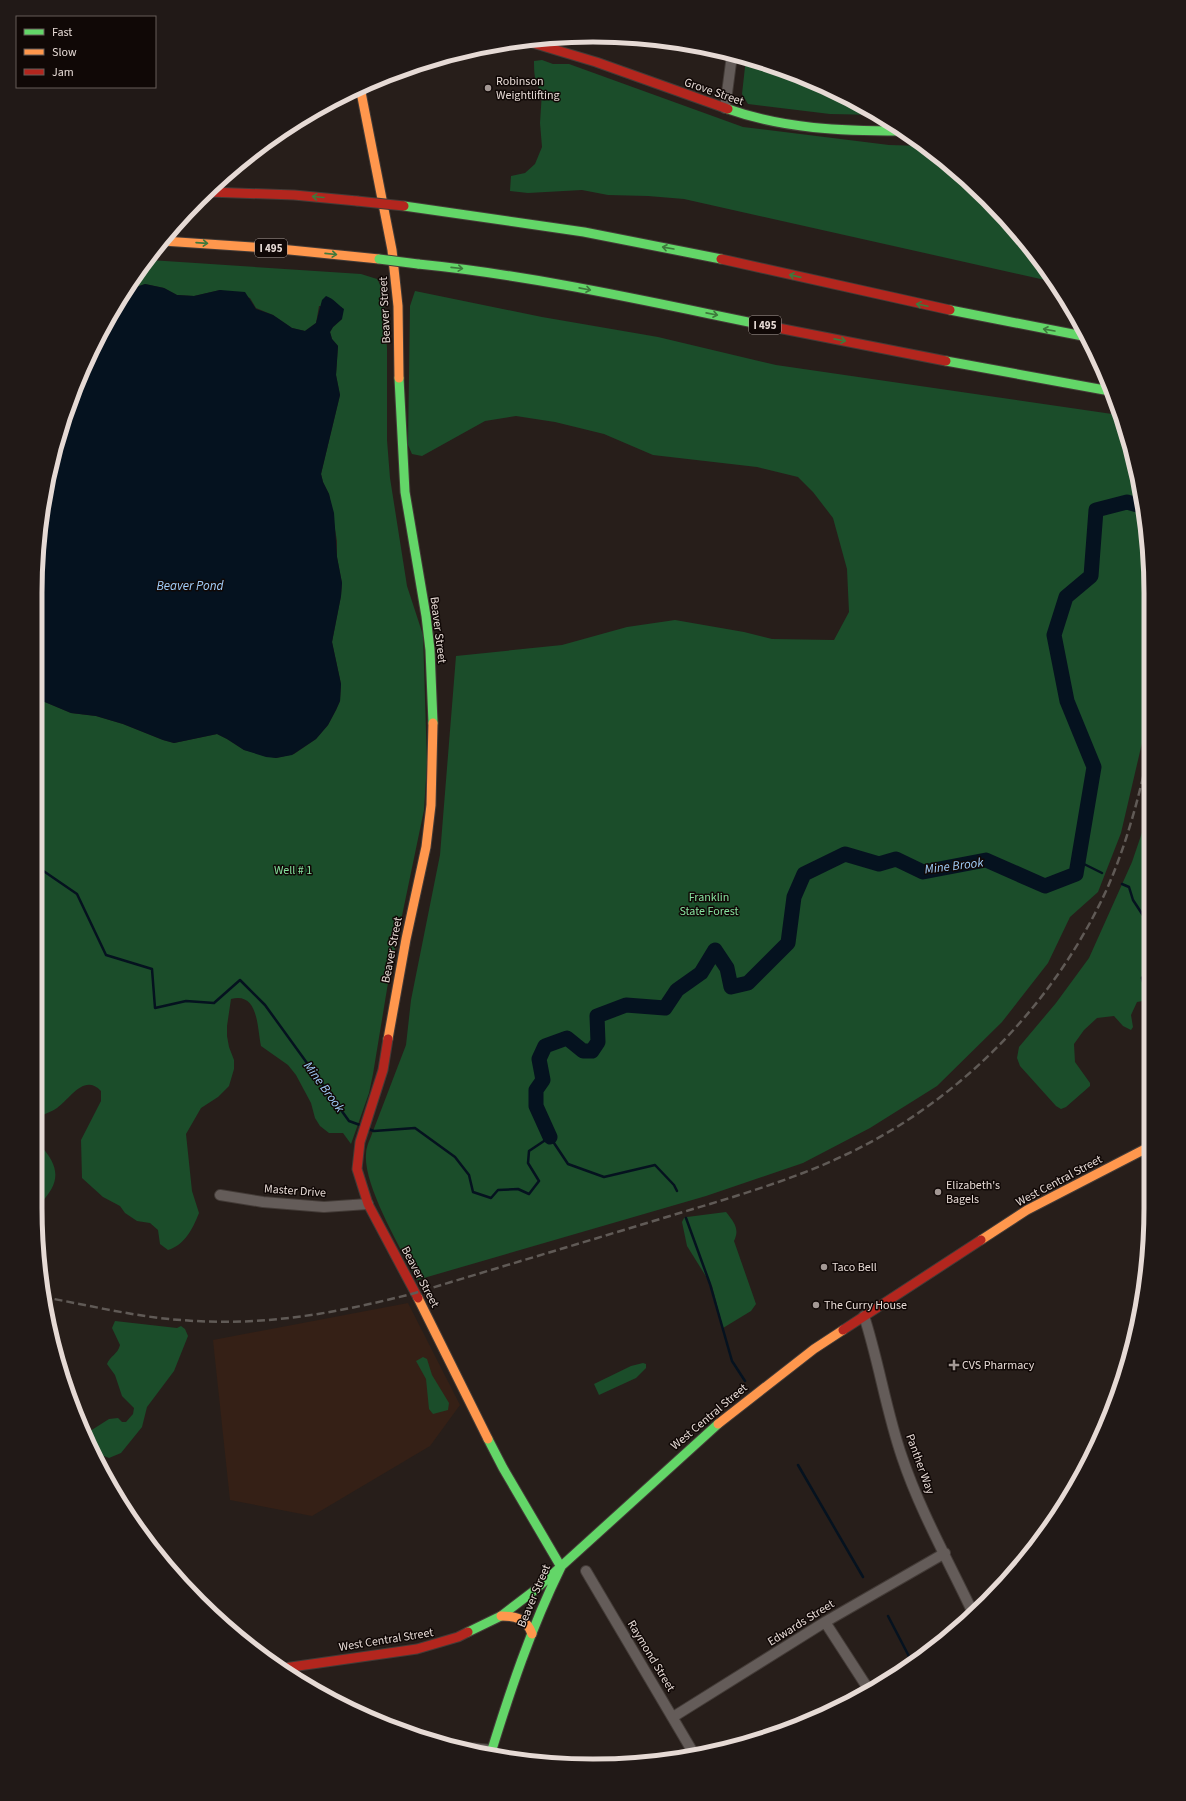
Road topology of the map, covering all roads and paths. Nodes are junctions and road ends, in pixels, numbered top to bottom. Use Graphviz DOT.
graph roads {
  1 [pos="539,45"];
  2 [pos="731,60"];
  3 [pos="361,93"];
  4 [pos="725,108"];
  5 [pos="892,131"];
  6 [pos="215,192"];
  7 [pos="170,241"];
  8 [pos="1080,335"];
  9 [pos="1105,390"];
  10 [pos="1144,1150"];
  11 [pos="220,1195"];
  12 [pos="368,1204"];
  13 [pos="864,1316"];
  14 [pos="944,1552"];
  15 [pos="561,1567"];
  16 [pos="586,1571"];
  17 [pos="972,1608"];
  18 [pos="501,1616"];
  19 [pos="825,1622"];
  20 [pos="532,1634"];
  21 [pos="289,1667"];
  22 [pos="866,1686"];
  23 [pos="673,1718"];
  24 [pos="492,1749"];
  25 [pos="691,1749"];
  1 -- 4 [label="main road, Grove Street"];
  2 -- 4 [label="street"];
  3 -- 12 [label="main road, Beaver Street"];
  4 -- 5 [label="main road, Grove Street"];
  8 -- 6 [label="main road, one-way, bridge"];
  7 -- 9 [label="main road, I 495, one-way, bridge"];
  10 -- 13 [label="main road, West Central Street"];
  11 -- 12 [label="street, Master Drive"];
  12 -- 15 [label="main road, Beaver Street"];
  13 -- 14 [label="street, Panther Way"];
  13 -- 15 [label="main road, West Central Street"];
  14 -- 17 [label="street, Panther Way"];
  14 -- 19 [label="street, Edwards Street"];
  15 -- 18 [label="main road, West Central Street"];
  15 -- 20 [label="main road, Beaver Street"];
  16 -- 23 [label="street, Raymond Street"];
  18 -- 20 [label="main road"];
  18 -- 21 [label="main road, West Central Street"];
  19 -- 22 [label="street"];
  19 -- 23 [label="street, Edwards Street"];
  20 -- 24 [label="main road, Beaver Street"];
  23 -- 25 [label="street, Raymond Street"];
}
